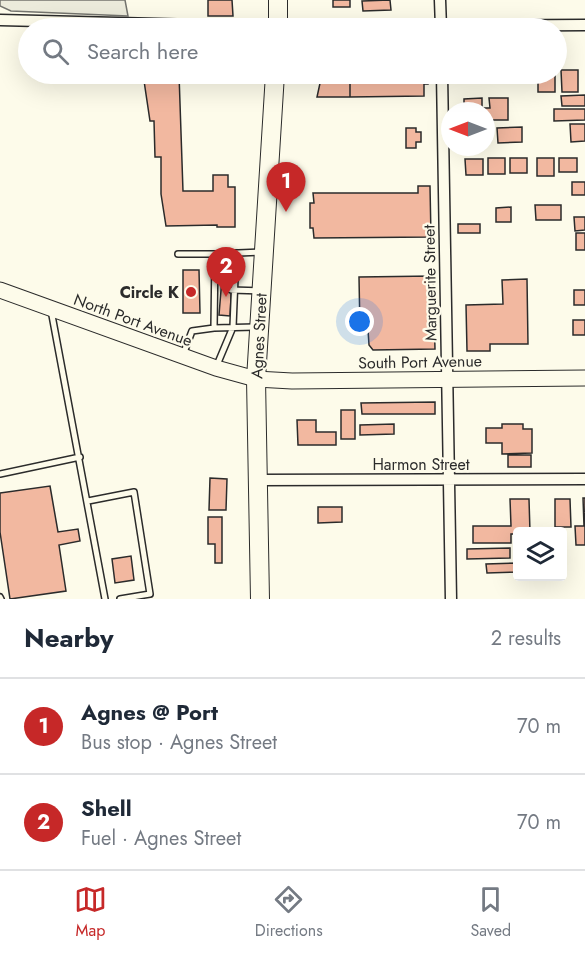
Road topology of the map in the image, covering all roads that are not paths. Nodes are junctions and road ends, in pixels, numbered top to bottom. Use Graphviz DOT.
graph roads {
  1 [pos="278,0"];
  2 [pos="440,0"];
  3 [pos="278,18"];
  4 [pos="441,18"];
  5 [pos="1,19"];
  6 [pos="18,20"];
  7 [pos="567,25"];
  8 [pos="585,25"];
  9 [pos="274,84"];
  10 [pos="442,84"];
  11 [pos="264,252"];
  12 [pos="236,253"];
  13 [pos="178,254"];
  14 [pos="215,254"];
  15 [pos="0,290"];
  16 [pos="233,291"];
  17 [pos="261,291"];
  18 [pos="51,309"];
  19 [pos="233,327"];
  20 [pos="259,327"];
  21 [pos="214,328"];
  22 [pos="183,357"];
  23 [pos="216,368"];
  24 [pos="585,378"];
  25 [pos="447,379"];
  26 [pos="256,380"];
  27 [pos="80,457"];
  28 [pos="0,474"];
  29 [pos="449,479"];
  30 [pos="585,479"];
  31 [pos="257,480"];
  32 [pos="88,501"];
  33 [pos="105,599"];
  34 [pos="120,599"];
  35 [pos="260,599"];
  36 [pos="451,599"];
  1 -- 3 [label="main road"];
  2 -- 4 [label="street"];
  5 -- 6 [label="street"];
  7 -- 8 [label="street"];
  9 -- 11 [label="main road, Agnes Street"];
  10 -- 25 [label="street, Marguerite Street"];
  11 -- 12 [label="lane"];
  11 -- 17 [label="main road, Agnes Street"];
  12 -- 14 [label="lane"];
  12 -- 16 [label="lane"];
  13 -- 14 [label="lane"];
  14 -- 21 [label="lane"];
  15 -- 18 [label="main road, North Port Avenue"];
  16 -- 17 [label="lane"];
  16 -- 19 [label="lane"];
  17 -- 20 [label="main road, Agnes Street"];
  18 -- 22 [label="main road, North Port Avenue"];
  18 -- 27 [label="lane"];
  19 -- 20 [label="lane"];
  19 -- 21 [label="lane"];
  19 -- 23 [label="lane"];
  20 -- 26 [label="main road, Agnes Street"];
  21 -- 22 [label="lane"];
  22 -- 23 [label="main road, North Port Avenue"];
  23 -- 26 [label="main road, North Port Avenue"];
  24 -- 25 [label="main road, South Port Avenue"];
  25 -- 26 [label="main road, South Port Avenue"];
  25 -- 29 [label="street, Marguerite Street"];
  26 -- 31 [label="main road, Agnes Street"];
  27 -- 28 [label="lane"];
  27 -- 32 [label="lane"];
  29 -- 30 [label="street, Harmon Street"];
  29 -- 31 [label="street, Harmon Street"];
  29 -- 36 [label="street, Marguerite Street"];
  31 -- 35 [label="main road, Agnes Street"];
  32 -- 33 [label="lane"];
  32 -- 34 [label="lane"];
}
